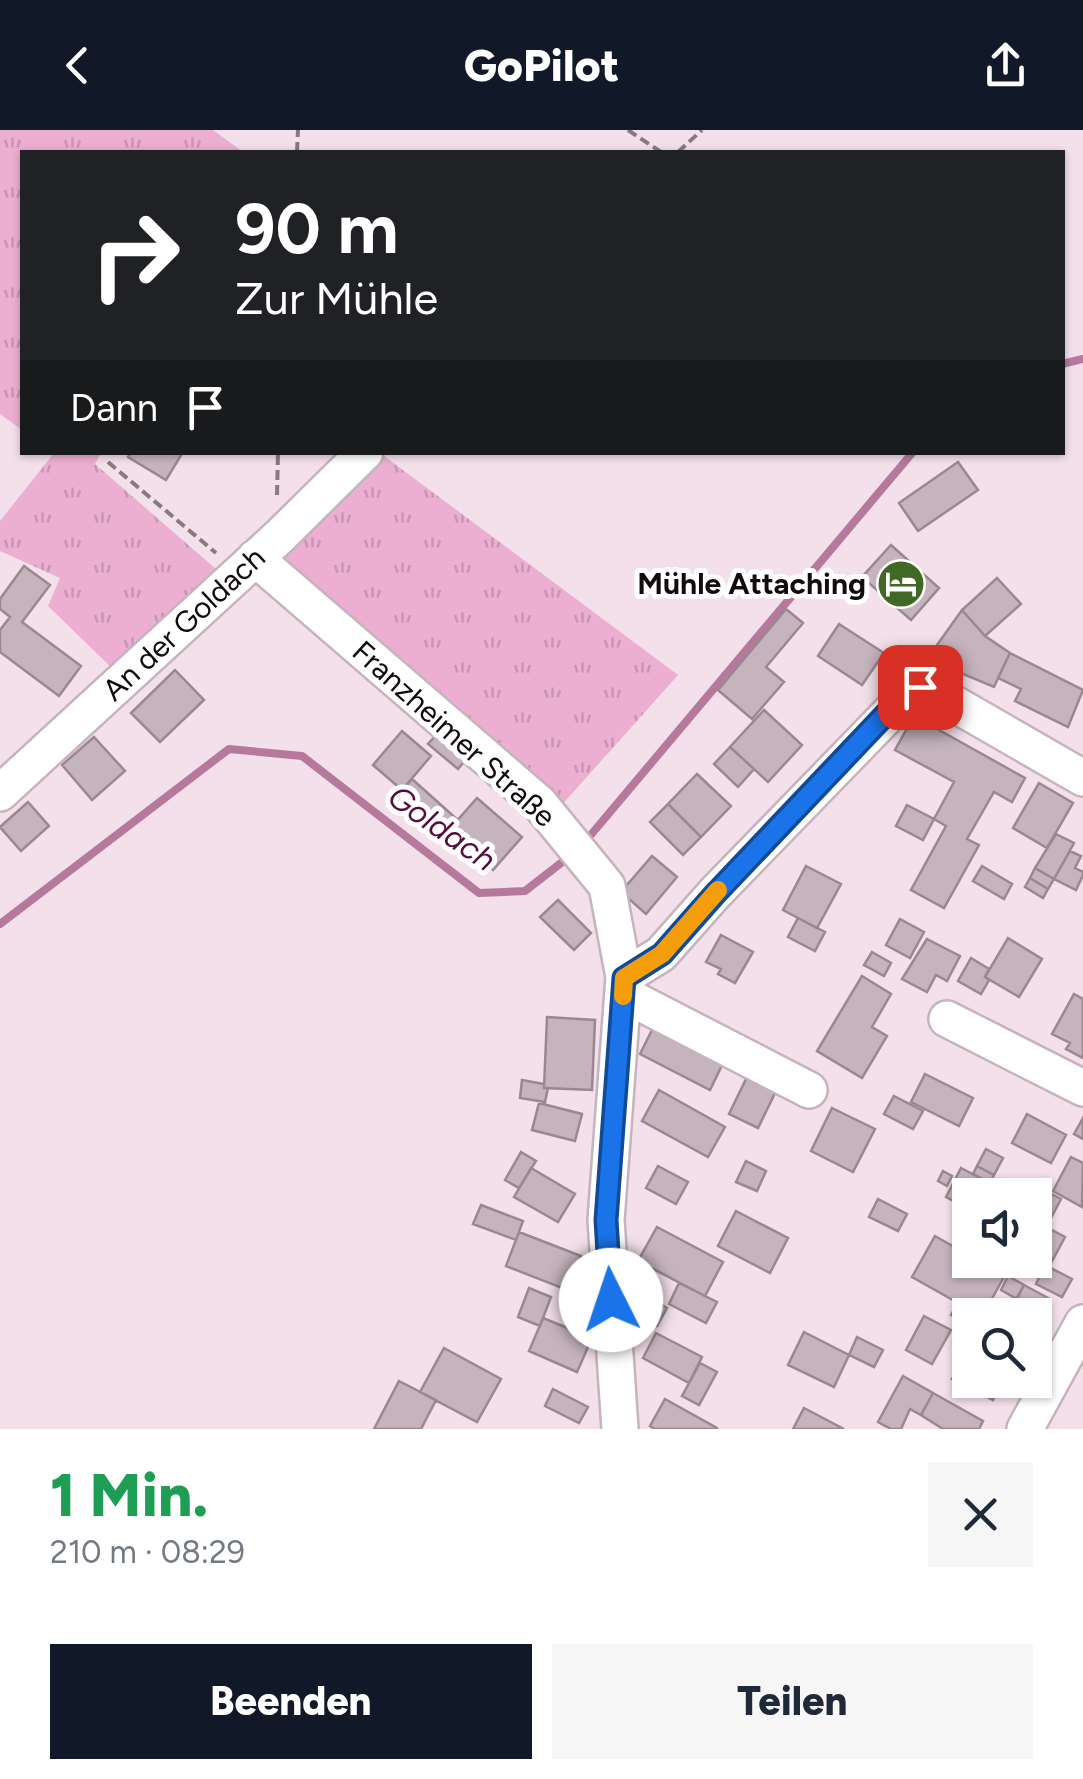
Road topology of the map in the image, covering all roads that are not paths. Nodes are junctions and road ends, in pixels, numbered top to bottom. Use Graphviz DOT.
graph roads {
  1 [pos="362,455"];
  2 [pos="259,555"];
  3 [pos="1083,778"];
  4 [pos="0,793"];
  5 [pos="623,986"];
  6 [pos="947,1019"];
  7 [pos="1083,1088"];
  8 [pos="809,1090"];
  9 [pos="1083,1323"];
  10 [pos="620,1429"];
  11 [pos="1025,1429"];
  1 -- 2 [label="street, An der Goldach"];
  2 -- 4 [label="street, An der Goldach"];
  2 -- 5 [label="street, Franzheimer Straße"];
  3 -- 5 [label="street"];
  5 -- 8 [label="street"];
  5 -- 10 [label="street, Franzheimer Straße"];
  6 -- 7 [label="street"];
  9 -- 11 [label="street"];
}
